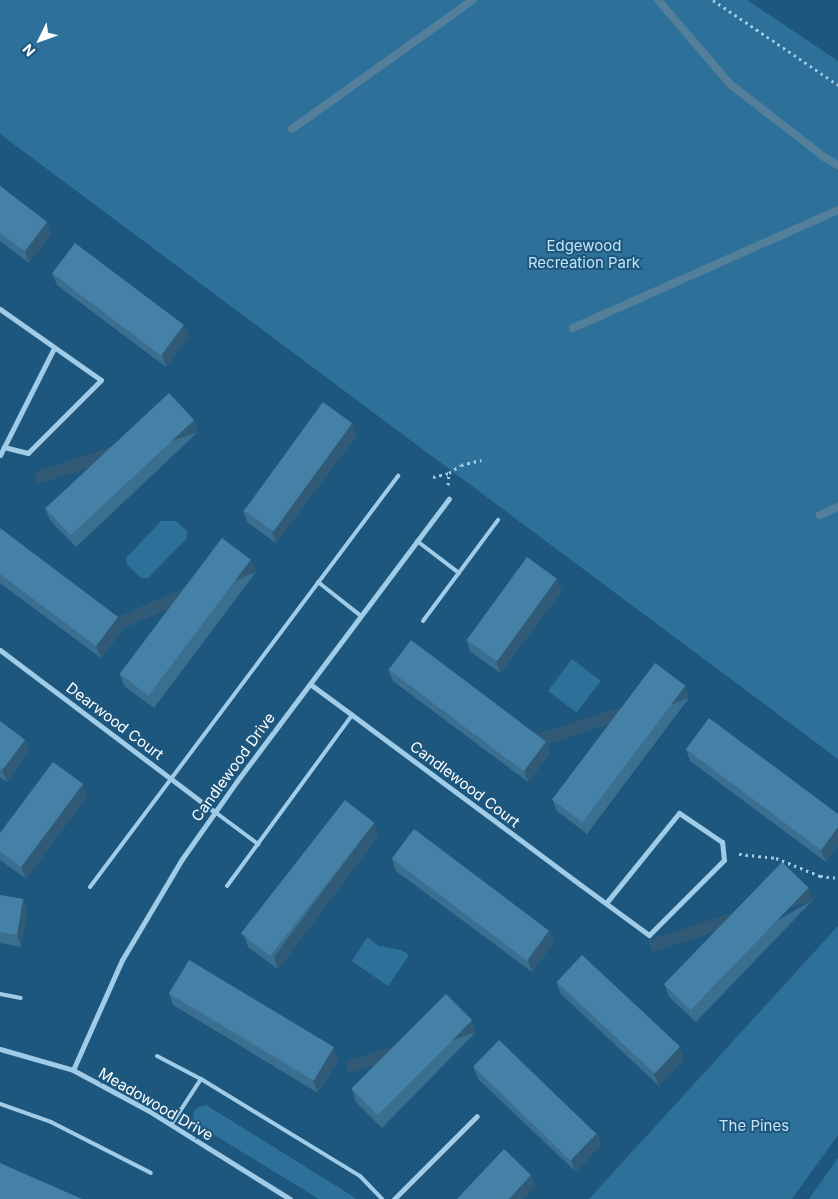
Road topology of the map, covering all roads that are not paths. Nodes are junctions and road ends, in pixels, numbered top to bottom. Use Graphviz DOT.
graph roads {
  1 [pos="0,309"];
  2 [pos="54,348"];
  3 [pos="4,446"];
  4 [pos="0,455"];
  5 [pos="398,476"];
  6 [pos="449,499"];
  7 [pos="498,520"];
  8 [pos="417,541"];
  9 [pos="459,573"];
  10 [pos="318,582"];
  11 [pos="361,616"];
  12 [pos="423,621"];
  13 [pos="0,650"];
  14 [pos="310,684"];
  15 [pos="352,715"];
  16 [pos="170,779"];
  17 [pos="215,812"];
  18 [pos="258,844"];
  19 [pos="90,886"];
  20 [pos="227,886"];
  21 [pos="606,904"];
  22 [pos="0,994"];
  23 [pos="20,998"];
  24 [pos="0,1049"];
  25 [pos="157,1056"];
  26 [pos="72,1070"];
  27 [pos="201,1079"];
  28 [pos="0,1104"];
  29 [pos="477,1116"];
  30 [pos="172,1126"];
  31 [pos="151,1172"];
  32 [pos="290,1199"];
  33 [pos="382,1199"];
  34 [pos="394,1199"];
  1 -- 2 [label="street"];
  2 -- 3 [label="street"];
  2 -- 3 [label="street"];
  3 -- 4 [label="street"];
  5 -- 10 [label="lane"];
  6 -- 8 [label="street, Candlewood Drive"];
  7 -- 9 [label="lane"];
  8 -- 9 [label="lane"];
  8 -- 11 [label="street, Candlewood Drive"];
  9 -- 12 [label="lane"];
  10 -- 11 [label="lane"];
  10 -- 16 [label="lane"];
  11 -- 14 [label="street, Candlewood Drive"];
  13 -- 16 [label="street, Dearwood Court"];
  14 -- 15 [label="street, Candlewood Court"];
  14 -- 17 [label="street, Candlewood Drive"];
  15 -- 18 [label="lane"];
  15 -- 21 [label="street, Candlewood Court"];
  16 -- 17 [label="street, Dearwood Court"];
  16 -- 19 [label="lane"];
  17 -- 18 [label="lane"];
  17 -- 26 [label="street, Candlewood Drive"];
  18 -- 20 [label="lane"];
  21 -- 21 [label="street, Candlewood Court"];
  22 -- 23 [label="lane"];
  24 -- 26 [label="street, Meadowood Drive"];
  25 -- 27 [label="lane"];
  26 -- 30 [label="street, Meadowood Drive"];
  27 -- 30 [label="lane"];
  27 -- 33 [label="lane"];
  28 -- 31 [label="lane"];
  29 -- 34 [label="street"];
  30 -- 32 [label="street, Meadowood Drive"];
}
